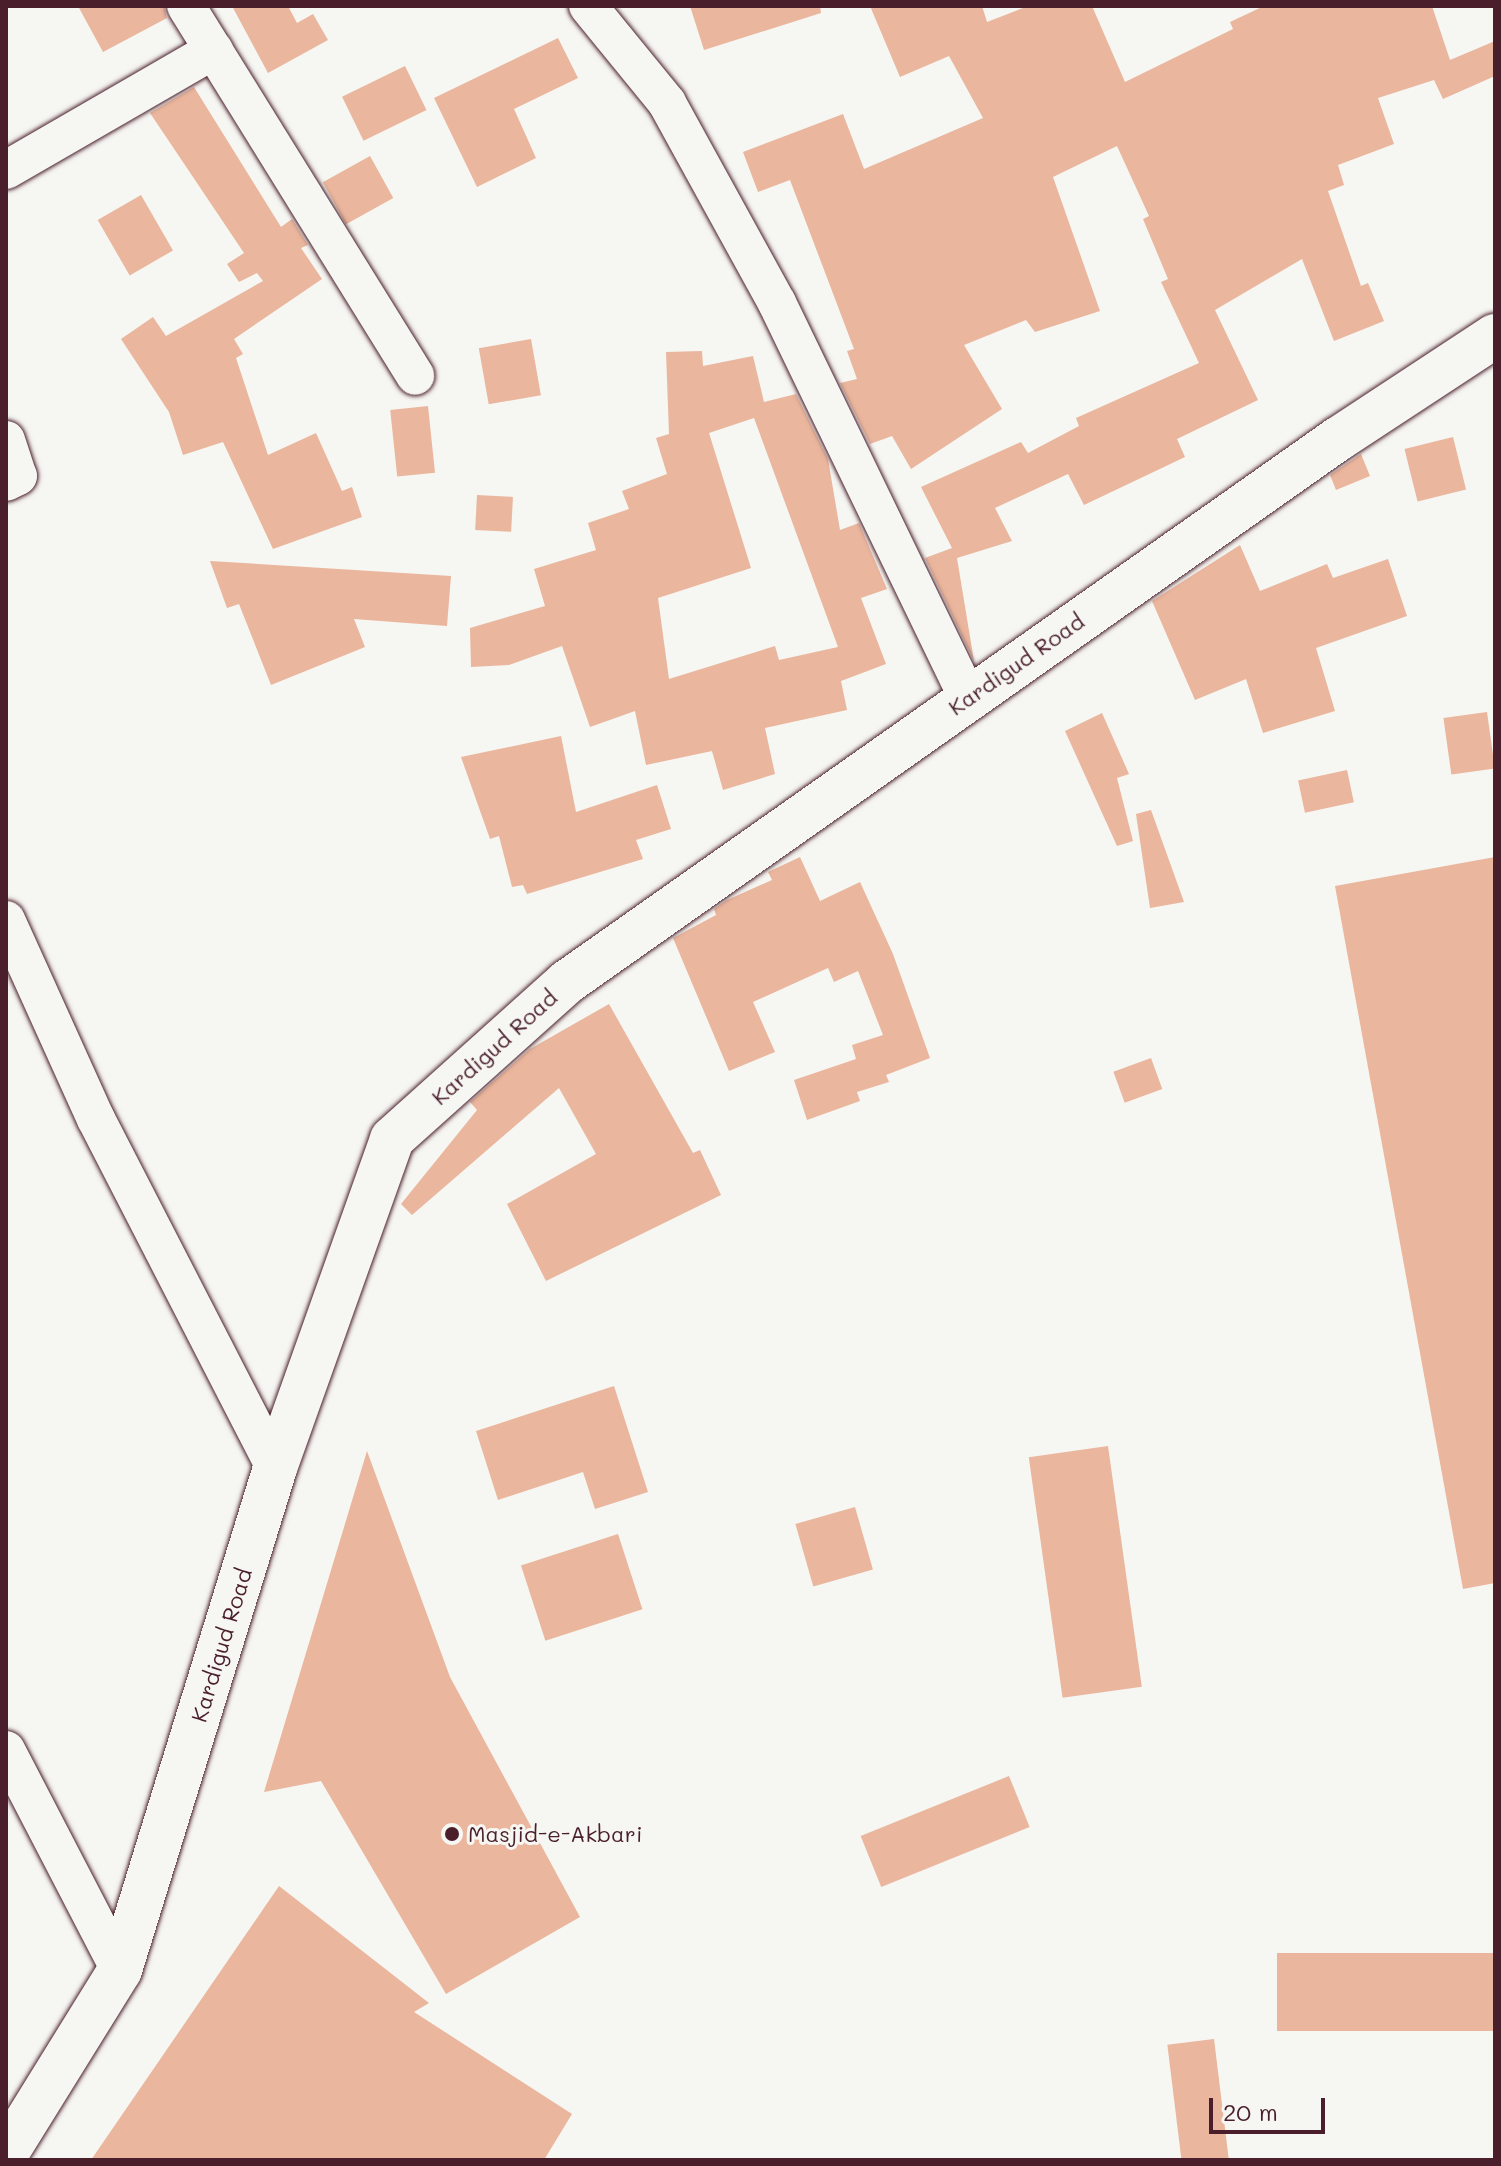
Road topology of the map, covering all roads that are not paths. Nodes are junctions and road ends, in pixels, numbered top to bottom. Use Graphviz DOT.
graph roads {
  1 [pos="186,6"];
  2 [pos="588,6"];
  3 [pos="214,50"];
  4 [pos="6,170"];
  5 [pos="1495,336"];
  6 [pos="415,376"];
  7 [pos="6,440"];
  8 [pos="6,482"];
  9 [pos="968,698"];
  10 [pos="6,920"];
  11 [pos="275,1468"];
  12 [pos="6,1750"];
  13 [pos="120,1970"];
  14 [pos="8,2144"];
  1 -- 3 [label="street"];
  2 -- 9 [label="street"];
  3 -- 4 [label="street"];
  3 -- 6 [label="street"];
  5 -- 9 [label="street, Kardigud Road"];
  7 -- 8 [label="street"];
  9 -- 11 [label="street, Kardigud Road"];
  10 -- 11 [label="street"];
  11 -- 13 [label="street, Kardigud Road"];
  12 -- 13 [label="street"];
  13 -- 14 [label="street, Kardigud Road"];
}
